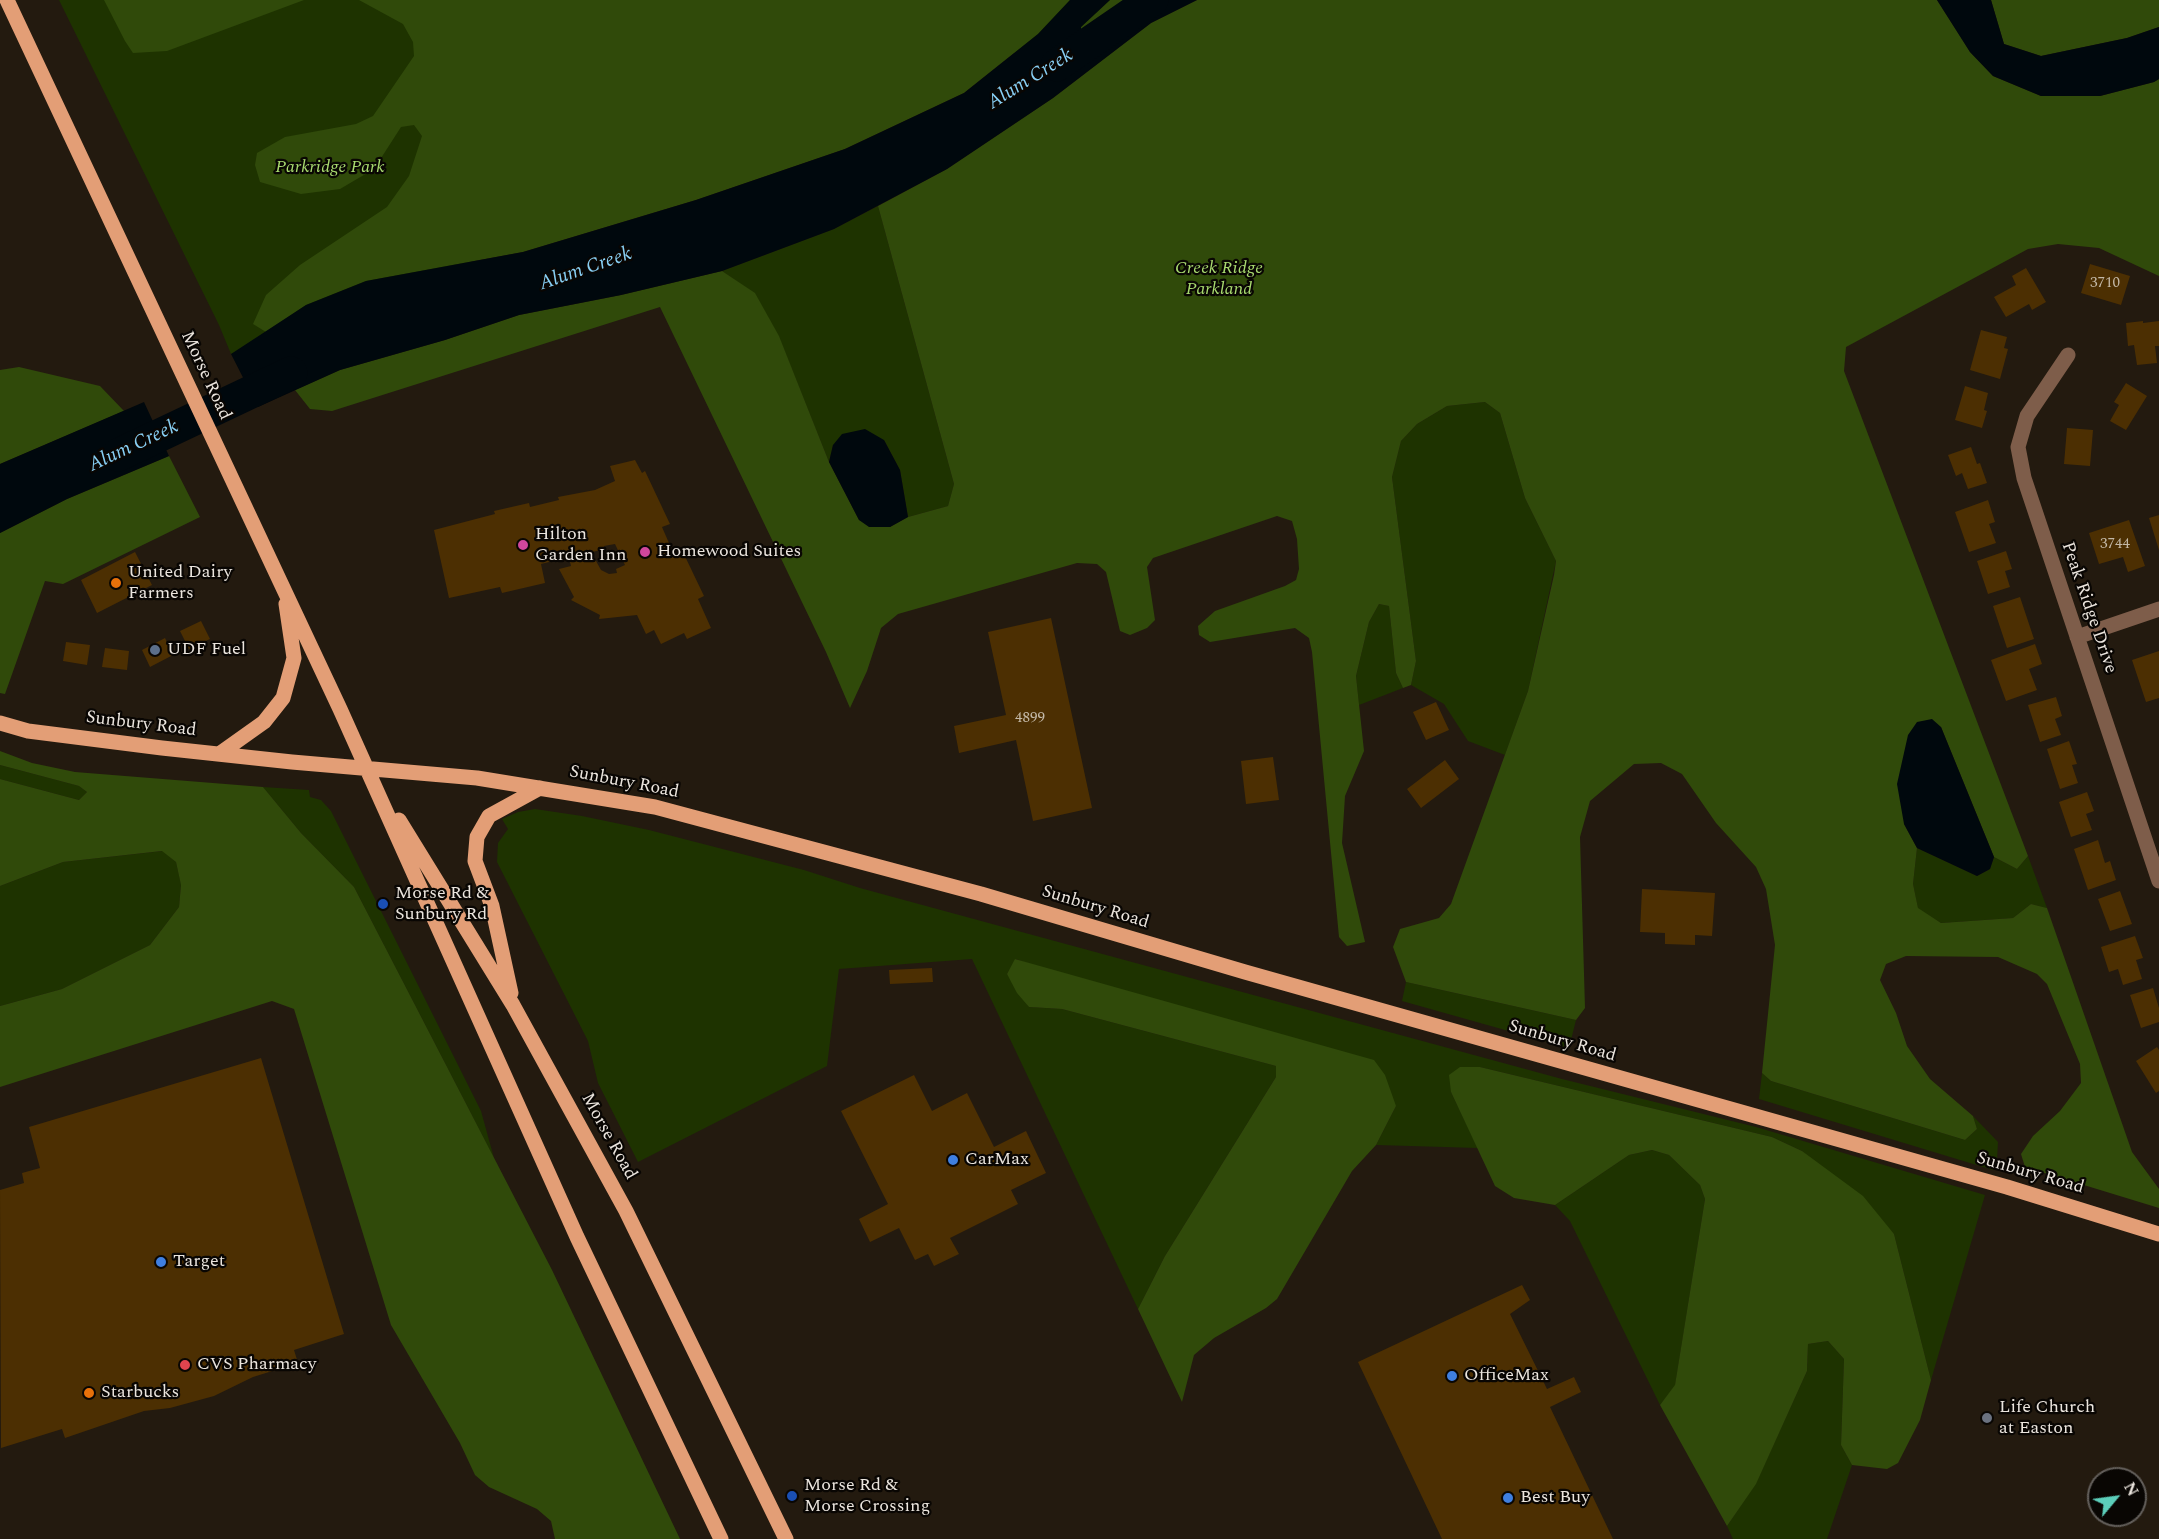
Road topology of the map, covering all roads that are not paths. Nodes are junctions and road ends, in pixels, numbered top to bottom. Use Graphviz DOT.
graph roads {
  1 [pos="7,0"];
  2 [pos="2068,355"];
  3 [pos="284,589"];
  4 [pos="2159,609"];
  5 [pos="2077,637"];
  6 [pos="0,723"];
  7 [pos="219,754"];
  8 [pos="368,769"];
  9 [pos="540,788"];
  10 [pos="2159,881"];
  11 [pos="513,1005"];
  12 [pos="2159,1234"];
  13 [pos="721,1539"];
  14 [pos="786,1539"];
  1 -- 3 [label="main road, Morse Road"];
  2 -- 5 [label="street, Peak Ridge Drive"];
  3 -- 7 [label="main road"];
  3 -- 8 [label="main road, Morse Road"];
  4 -- 5 [label="street"];
  5 -- 10 [label="street, Peak Ridge Drive"];
  6 -- 7 [label="main road, Sunbury Road"];
  7 -- 8 [label="main road, Sunbury Road"];
  8 -- 9 [label="main road, Sunbury Road"];
  8 -- 11 [label="main road, Morse Road"];
  8 -- 13 [label="main road, Morse Road"];
  9 -- 11 [label="main road"];
  9 -- 12 [label="main road, Sunbury Road"];
  11 -- 14 [label="main road, Morse Road"];
}
